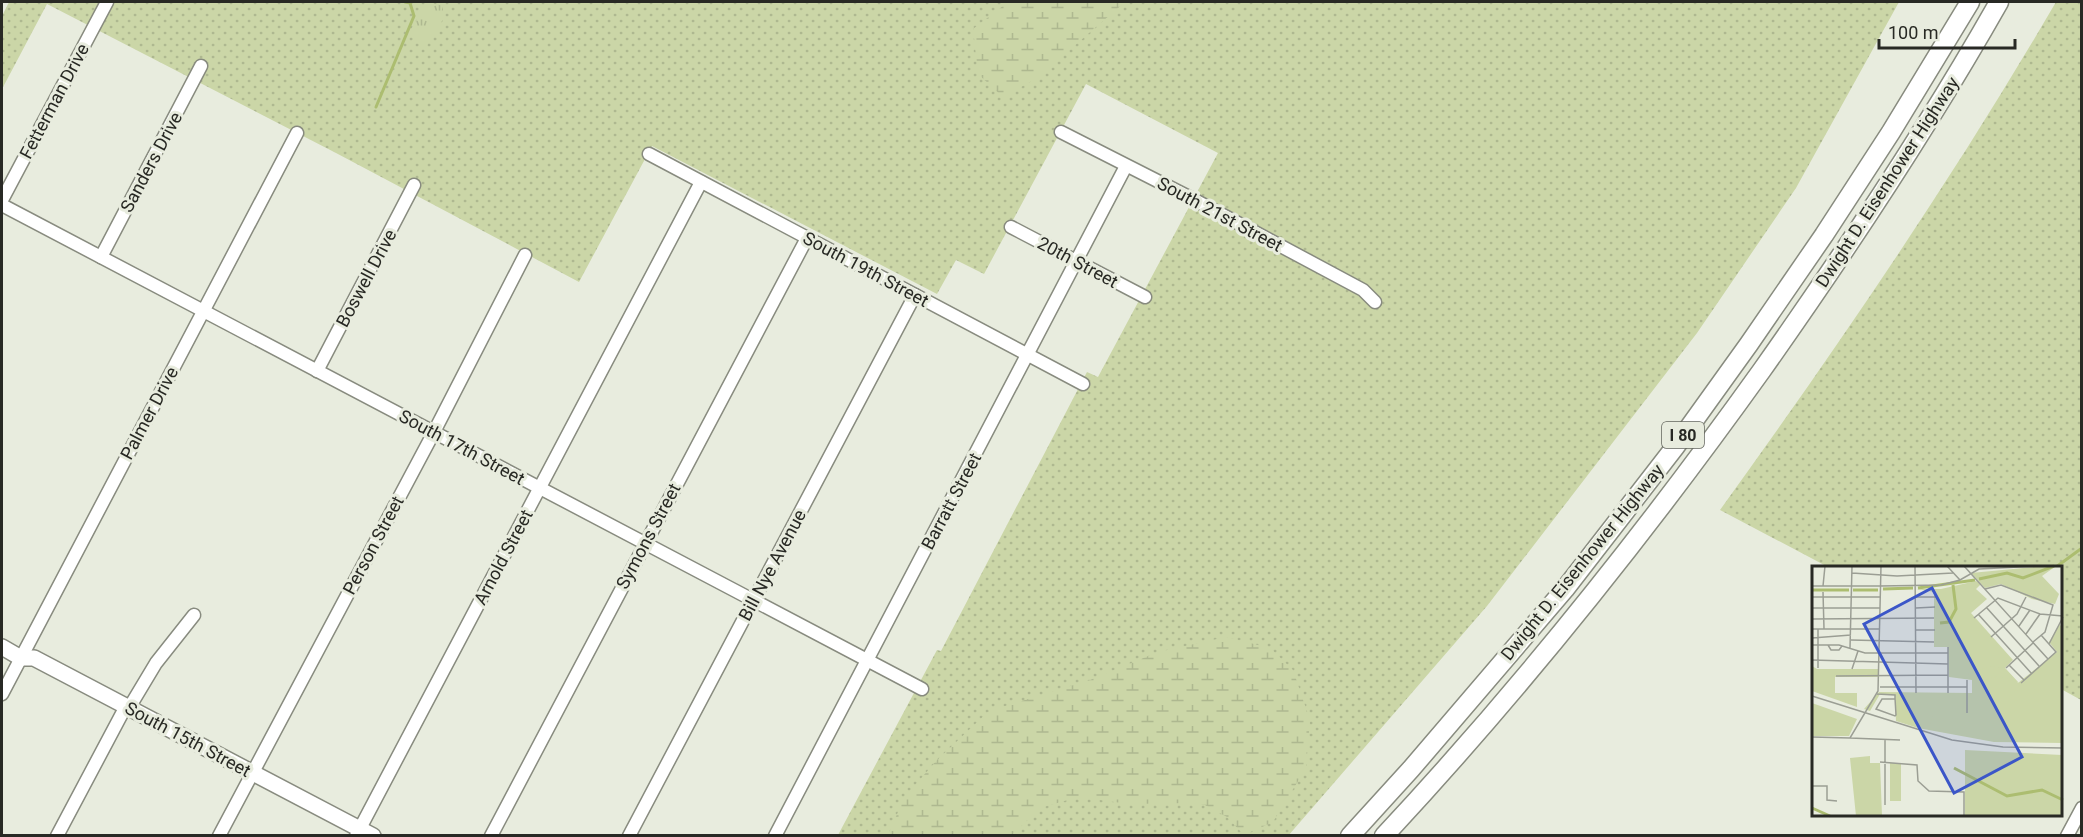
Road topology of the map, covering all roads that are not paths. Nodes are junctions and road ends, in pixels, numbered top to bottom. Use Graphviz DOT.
graph roads {
  1 [pos="107,2"];
  2 [pos="1970,2"];
  3 [pos="1999,2"];
  4 [pos="201,66"];
  5 [pos="1061,132"];
  6 [pos="297,133"];
  7 [pos="649,154"];
  8 [pos="1126,166"];
  9 [pos="701,182"];
  10 [pos="414,184"];
  11 [pos="2,200"];
  12 [pos="2,205"];
  13 [pos="1011,227"];
  14 [pos="807,238"];
  15 [pos="525,255"];
  16 [pos="101,257"];
  17 [pos="1077,261"];
  18 [pos="915,295"];
  19 [pos="1145,297"];
  20 [pos="1375,302"];
  21 [pos="203,310"];
  22 [pos="1028,354"];
  23 [pos="317,371"];
  24 [pos="1083,384"];
  25 [pos="434,432"];
  26 [pos="540,488"];
  27 [pos="645,543"];
  28 [pos="754,600"];
  29 [pos="194,615"];
  30 [pos="2,647"];
  31 [pos="21,658"];
  32 [pos="867,660"];
  33 [pos="922,689"];
  34 [pos="2,694"];
  35 [pos="128,707"];
  36 [pos="252,772"];
  37 [pos="2082,808"];
  38 [pos="363,833"];
  39 [pos="57,836"];
  40 [pos="219,836"];
  41 [pos="491,836"];
  42 [pos="629,836"];
  43 [pos="775,836"];
  44 [pos="1350,836"];
  45 [pos="1384,836"];
  46 [pos="2067,836"];
  1 -- 11 [label="street, Fetterman Drive"];
  2 -- 44 [label="highway, Dwight D. Eisenhower Highway / I 80"];
  3 -- 45 [label="highway, Dwight D. Eisenhower Highway / I 80"];
  4 -- 16 [label="street, Sanders Drive"];
  5 -- 8 [label="street, South 21st Street"];
  6 -- 21 [label="street, Palmer Drive"];
  7 -- 9 [label="street, South 19th Street"];
  8 -- 17 [label="street, Barratt Street"];
  8 -- 20 [label="street, South 21st Street"];
  9 -- 14 [label="street, South 19th Street"];
  9 -- 26 [label="street, Arnold Street"];
  10 -- 23 [label="street, Boswell Drive"];
  12 -- 16 [label="street, South 17th Street"];
  13 -- 17 [label="street, 20th Street"];
  14 -- 18 [label="street, South 19th Street"];
  14 -- 27 [label="street, Symons Street"];
  15 -- 25 [label="street, Person Street"];
  16 -- 21 [label="street, South 17th Street"];
  17 -- 19 [label="street, 20th Street"];
  17 -- 22 [label="street, Barratt Street"];
  18 -- 22 [label="street, South 19th Street"];
  18 -- 28 [label="street, Bill Nye Avenue"];
  21 -- 23 [label="street, South 17th Street"];
  21 -- 31 [label="street, Palmer Drive"];
  22 -- 24 [label="street, South 19th Street"];
  22 -- 32 [label="street, Barratt Street"];
  23 -- 25 [label="street, South 17th Street"];
  25 -- 26 [label="street, South 17th Street"];
  25 -- 36 [label="street, Person Street"];
  26 -- 27 [label="street, South 17th Street"];
  26 -- 38 [label="street, Arnold Street"];
  27 -- 28 [label="street, South 17th Street"];
  27 -- 41 [label="street, Symons Street"];
  28 -- 32 [label="street, South 17th Street"];
  28 -- 42 [label="street, Bill Nye Avenue"];
  29 -- 35 [label="street"];
  30 -- 31 [label="main road, South 15th Street"];
  31 -- 34 [label="street, Palmer Drive"];
  31 -- 35 [label="main road, South 15th Street"];
  32 -- 33 [label="street, South 17th Street"];
  32 -- 43 [label="street, Barratt Street"];
  35 -- 36 [label="main road, South 15th Street"];
  35 -- 39 [label="street"];
  36 -- 38 [label="main road, South 15th Street"];
  36 -- 40 [label="street, Person Street"];
  37 -- 46 [label="street"];
}
